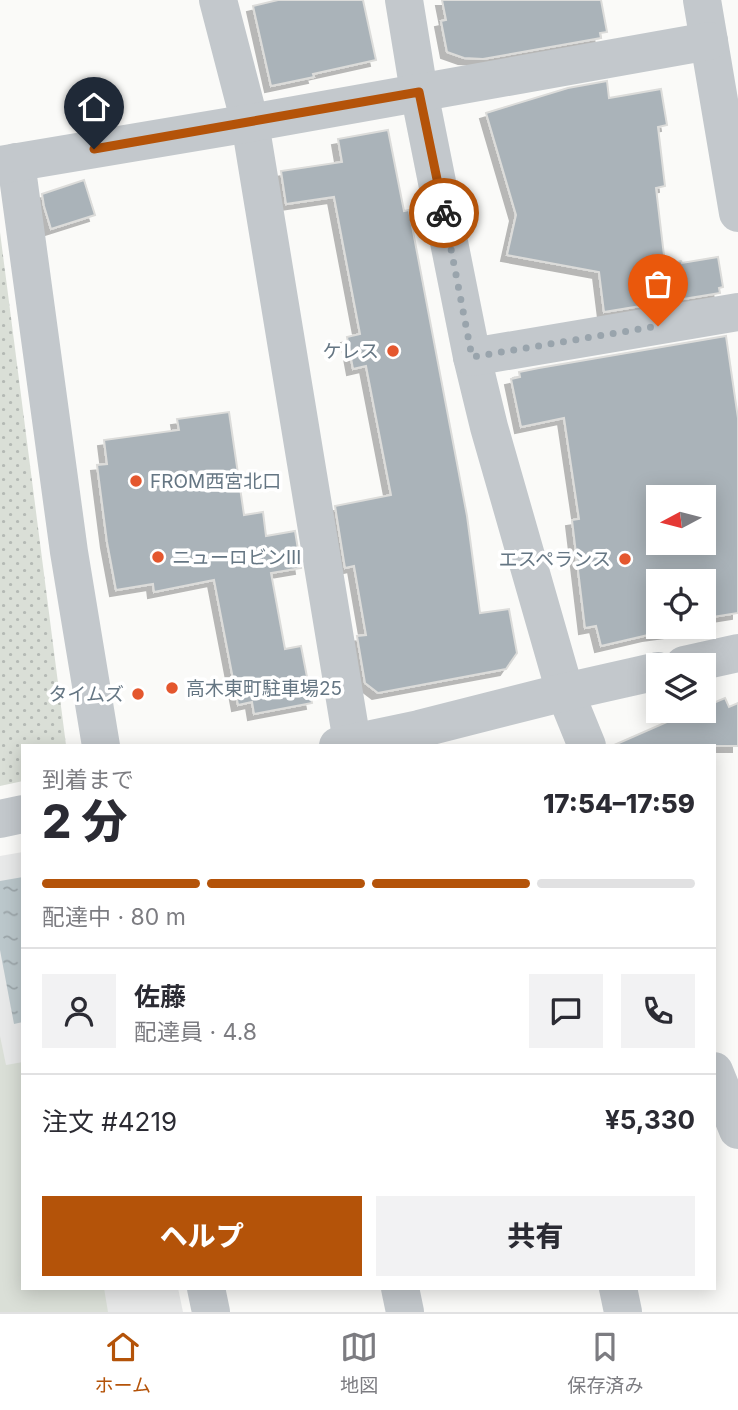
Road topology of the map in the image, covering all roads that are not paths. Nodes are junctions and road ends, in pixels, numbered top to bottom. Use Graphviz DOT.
graph roads {
  1 [pos="218,0"];
  2 [pos="404,0"];
  3 [pos="702,0"];
  4 [pos="709,41"];
  5 [pos="419,92"];
  6 [pos="250,123"];
  7 [pos="8,163"];
  8 [pos="738,213"];
  9 [pos="738,312"];
  10 [pos="472,357"];
  11 [pos="738,653"];
  12 [pos="716,658"];
  13 [pos="646,674"];
  14 [pos="565,692"];
  15 [pos="420,737"];
  16 [pos="100,744"];
  17 [pos="345,744"];
  18 [pos="586,744"];
  19 [pos="21,814"];
  20 [pos="0,819"];
  21 [pos="716,1076"];
  22 [pos="738,1129"];
  23 [pos="206,1290"];
  24 [pos="400,1290"];
  25 [pos="618,1290"];
  26 [pos="211,1312"];
  27 [pos="405,1312"];
  28 [pos="623,1312"];
  1 -- 6 [label="street"];
  2 -- 5 [label="street"];
  3 -- 4 [label="street"];
  4 -- 5 [label="street"];
  4 -- 8 [label="street"];
  5 -- 6 [label="street"];
  5 -- 10 [label="street"];
  6 -- 7 [label="street"];
  6 -- 17 [label="street"];
  7 -- 16 [label="street"];
  9 -- 10 [label="street"];
  10 -- 14 [label="street"];
  11 -- 12 [label="street"];
  13 -- 14 [label="street"];
  14 -- 15 [label="street"];
  14 -- 18 [label="street"];
  15 -- 17 [label="street"];
  19 -- 20 [label="street"];
  21 -- 22 [label="street"];
  23 -- 26 [label="street"];
  24 -- 27 [label="street"];
  25 -- 28 [label="street"];
}
